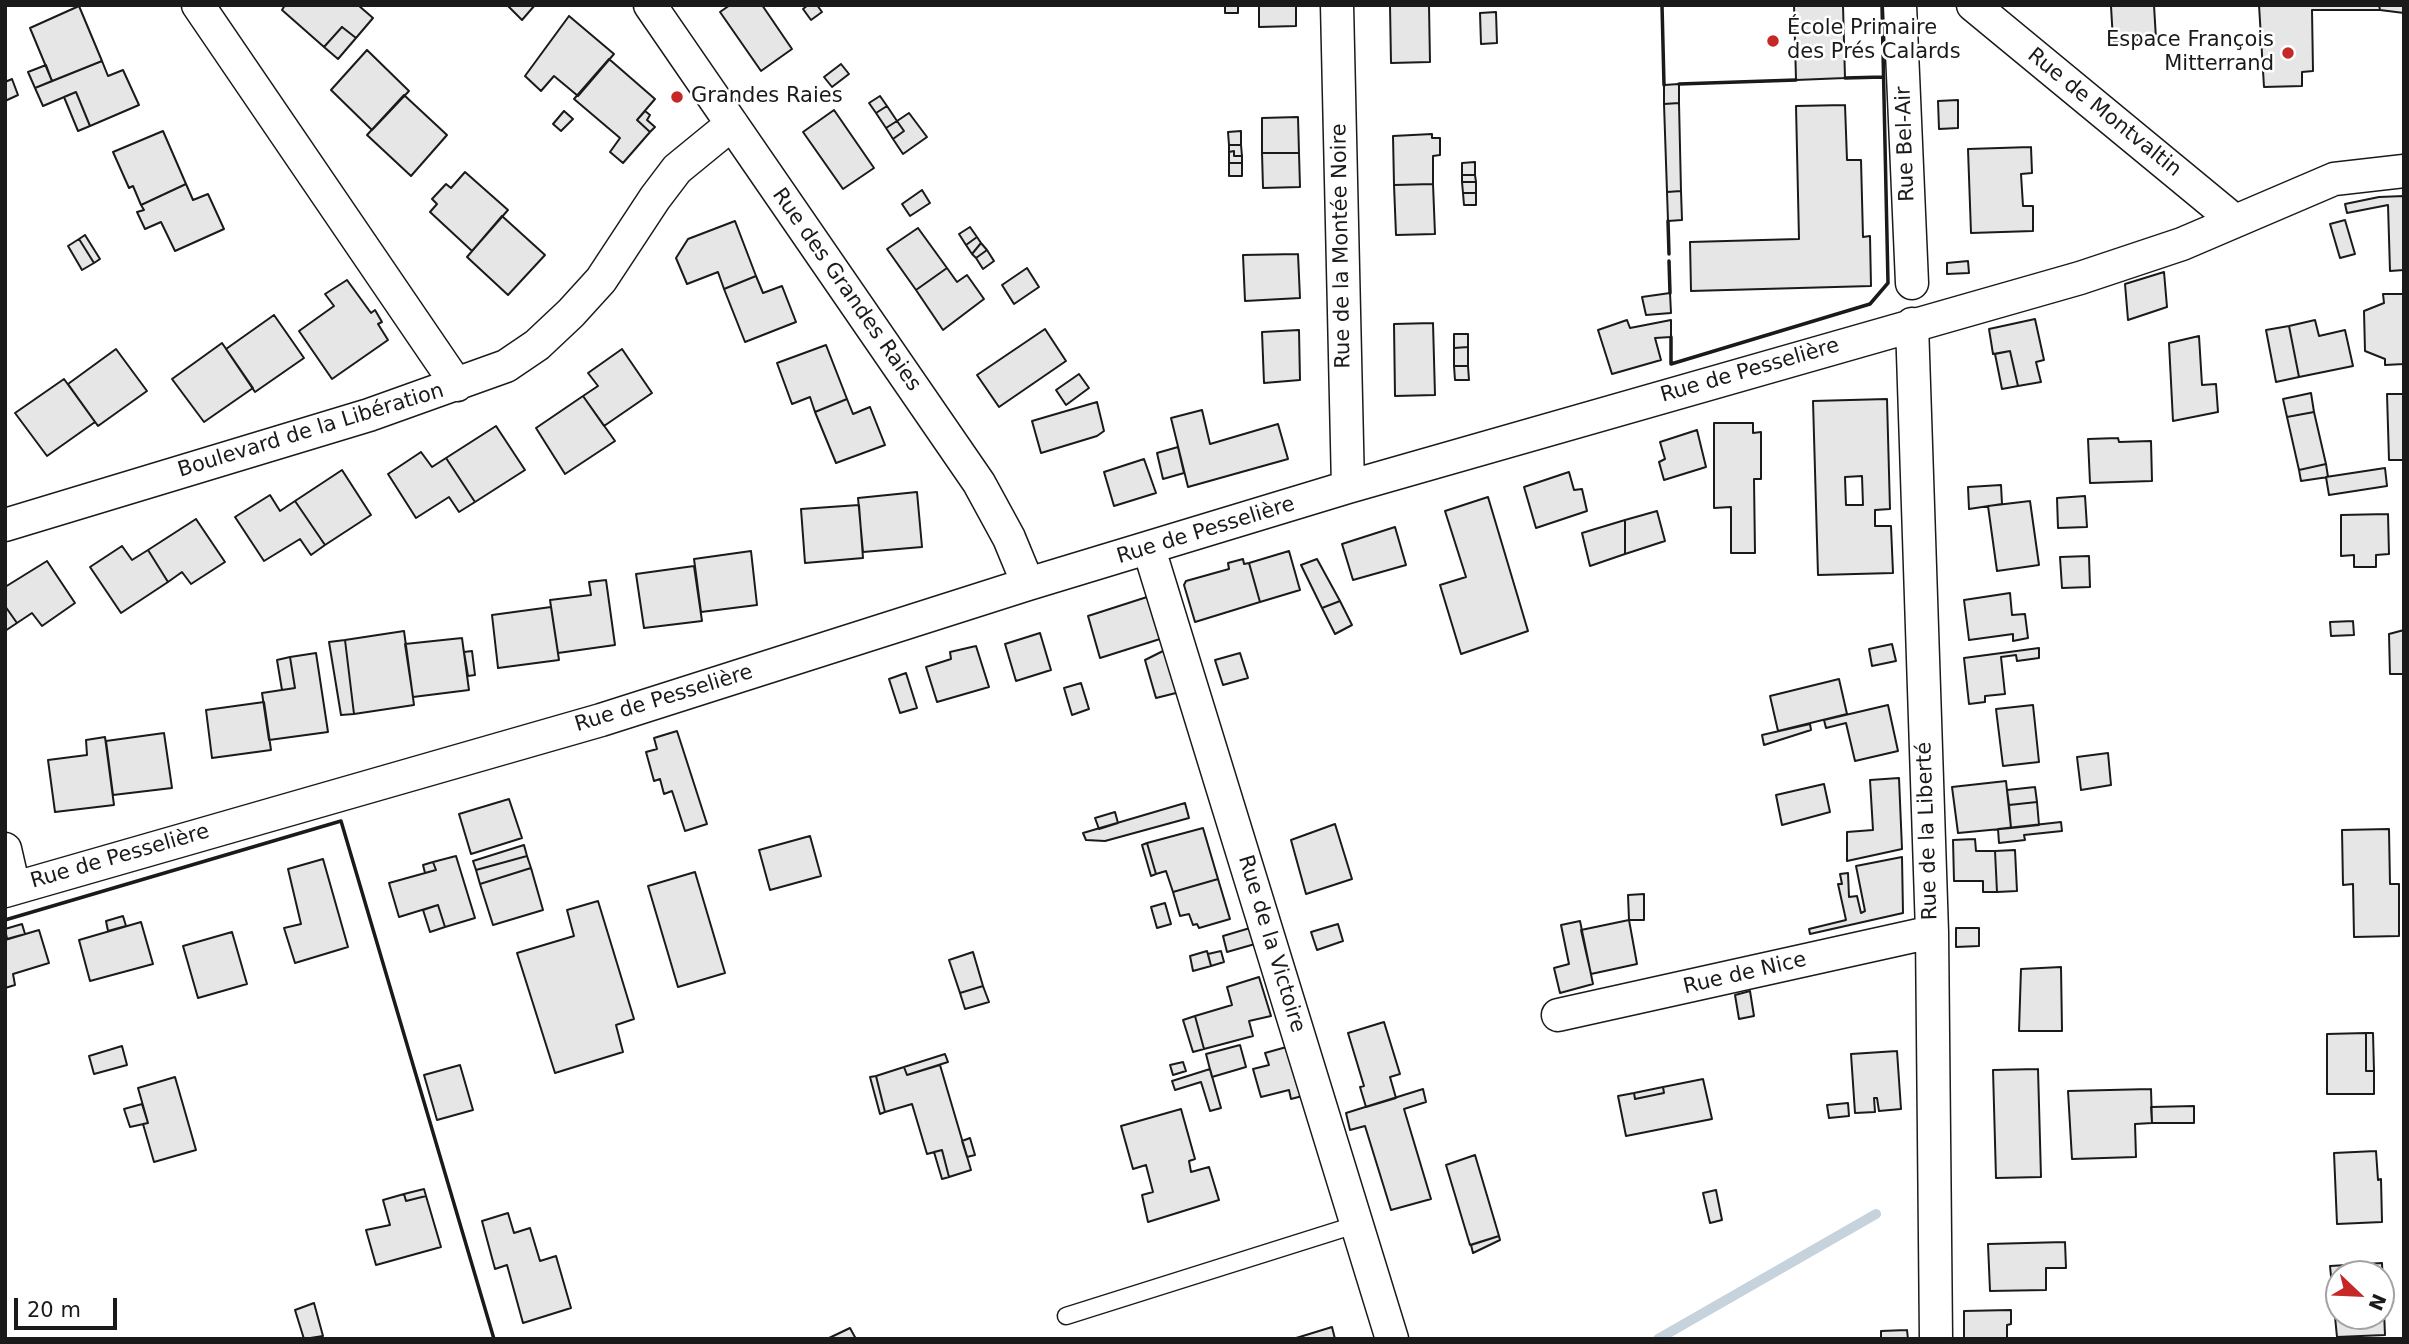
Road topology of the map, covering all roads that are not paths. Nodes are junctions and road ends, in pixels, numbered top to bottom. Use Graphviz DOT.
graph roads {
  1 [pos="198,5"];
  2 [pos="650,5"];
  3 [pos="1336,5"];
  4 [pos="1900,5"];
  5 [pos="1973,5"];
  6 [pos="732,124"];
  7 [pos="2404,171"];
  8 [pos="2235,221"];
  9 [pos="1912,283"];
  10 [pos="1912,324"];
  11 [pos="457,385"];
  12 [pos="1348,487"];
  13 [pos="5,525"];
  14 [pos="1149,549"];
  15 [pos="1028,584"];
  16 [pos="5,849"];
  17 [pos="9,889"];
  18 [pos="1931,932"];
  19 [pos="1558,1016"];
  20 [pos="1358,1224"];
  21 [pos="1066,1316"];
  22 [pos="1392,1339"];
  23 [pos="1937,1339"];
  1 -- 11 [label="street, Boulevard de la Libération"];
  2 -- 6 [label="street, Rue des Grandes Raies"];
  3 -- 12 [label="street, Rue de la Montée Noire"];
  4 -- 9 [label="street, Rue Bel-Air"];
  5 -- 8 [label="street, Rue de Montvaltin"];
  6 -- 11 [label="street"];
  6 -- 15 [label="street, Rue des Grandes Raies"];
  7 -- 8 [label="street, Rue de Pesselière"];
  8 -- 10 [label="street, Rue de Pesselière"];
  10 -- 12 [label="street, Rue de Pesselière"];
  10 -- 18 [label="street, Rue de la Liberté"];
  11 -- 13 [label="street, Boulevard de la Libération"];
  12 -- 14 [label="street, Rue de Pesselière"];
  14 -- 15 [label="street, Rue de Pesselière"];
  14 -- 20 [label="street, Rue de la Victoire"];
  15 -- 17 [label="street, Rue de Pesselière"];
  16 -- 17 [label="street"];
  18 -- 19 [label="street, Rue de Nice"];
  18 -- 23 [label="street, Rue de la Liberté"];
  20 -- 21 [label="lane"];
  20 -- 22 [label="street, Rue de la Victoire"];
}
